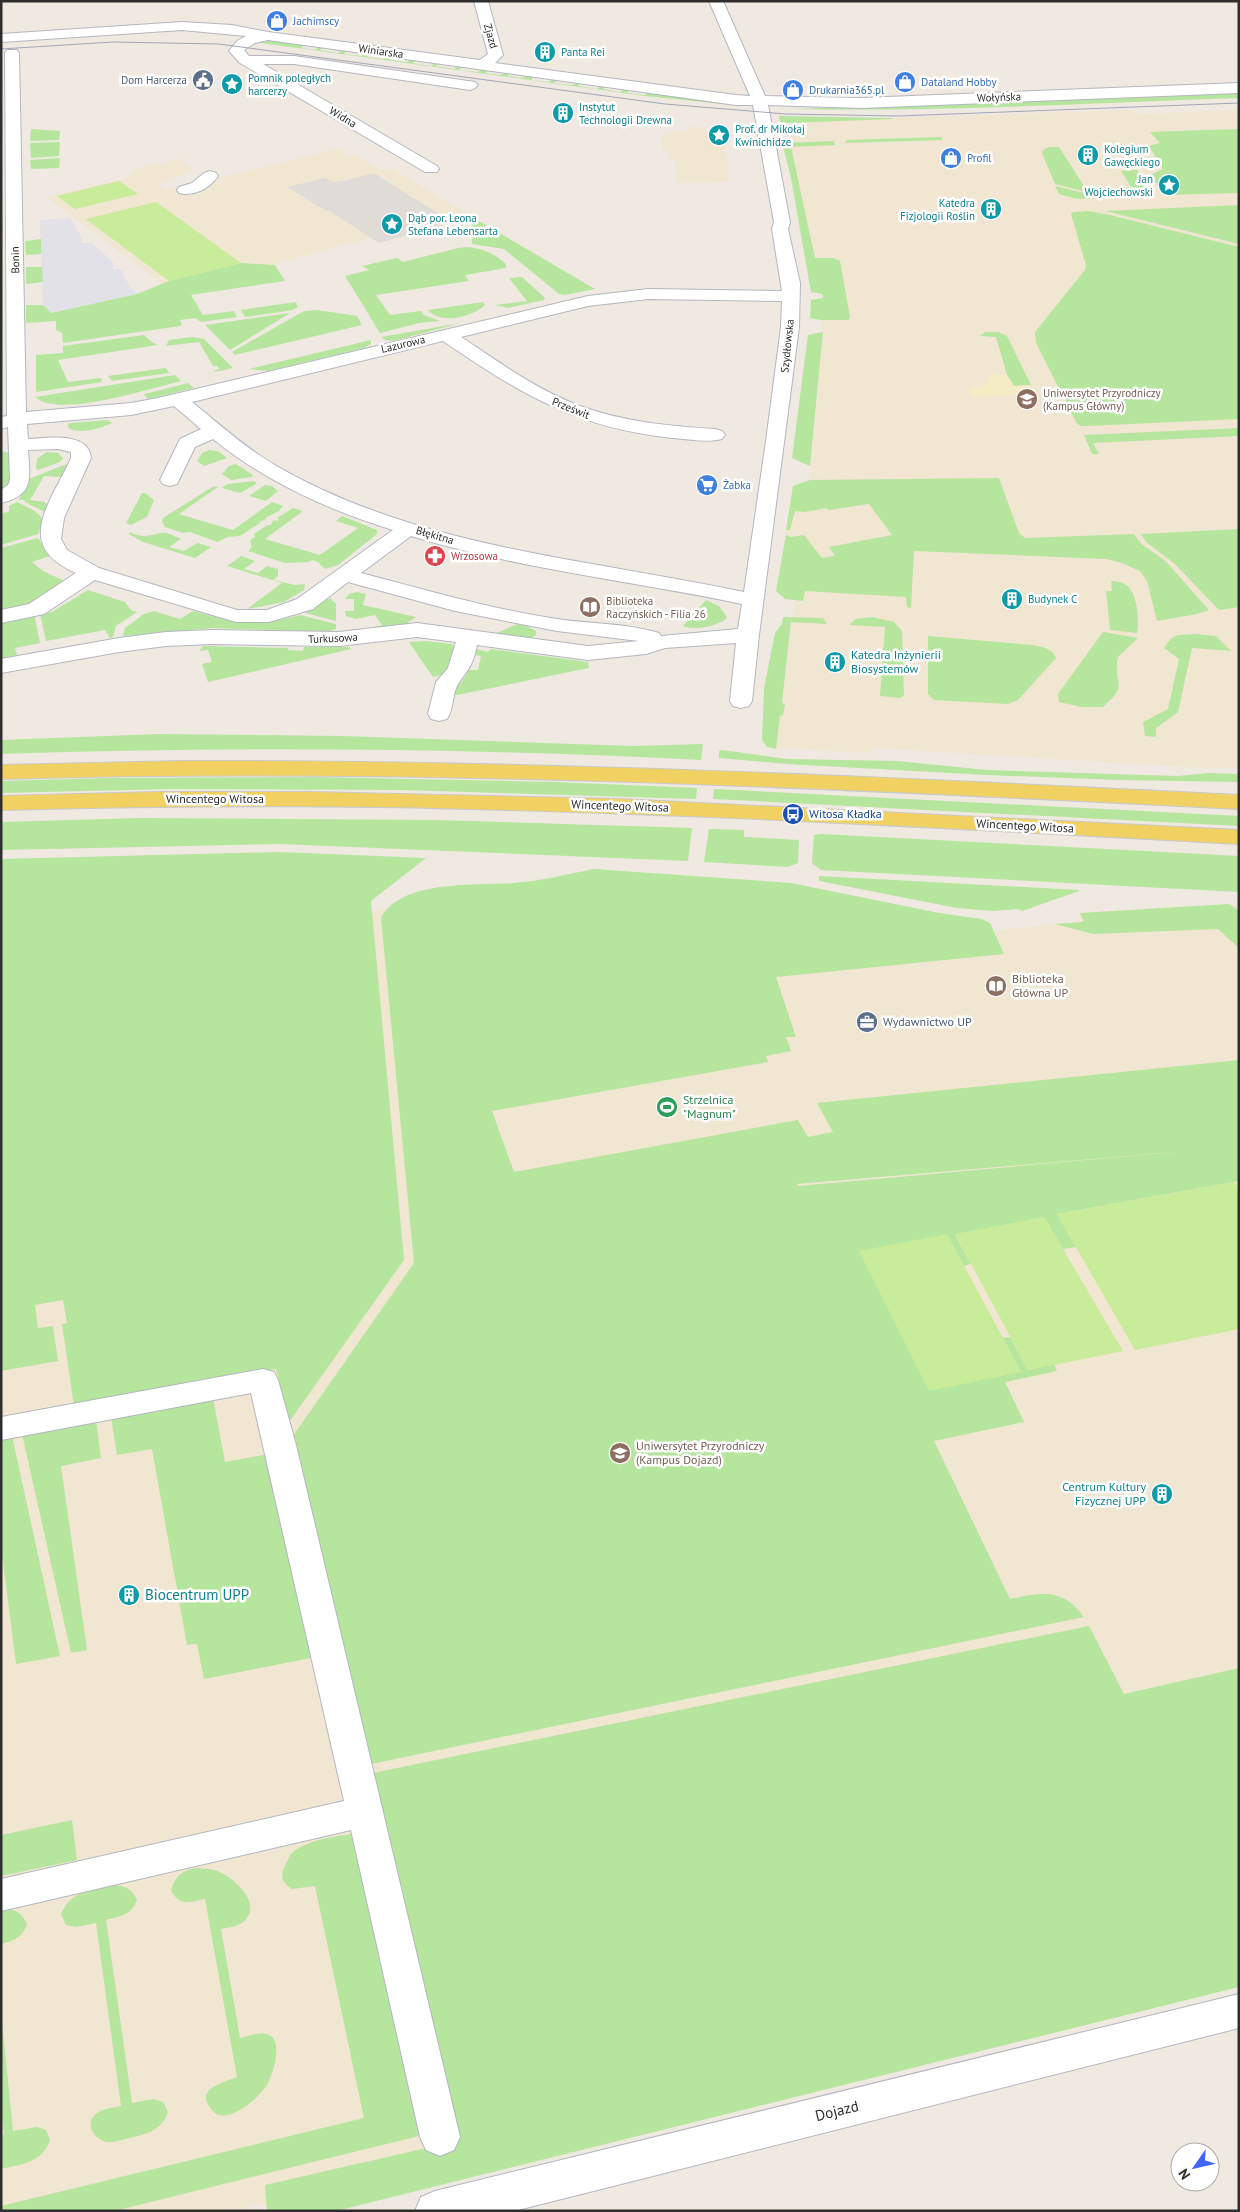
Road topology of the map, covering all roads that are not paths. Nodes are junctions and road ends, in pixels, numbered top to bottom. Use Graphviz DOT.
graph roads {
  1 [pos="481,1"];
  2 [pos="716,1"];
  3 [pos="268,36"];
  4 [pos="1,38"];
  5 [pos="12,53"];
  6 [pos="246,60"];
  7 [pos="483,65"];
  8 [pos="470,85"];
  9 [pos="1239,88"];
  10 [pos="760,102"];
  11 [pos="7,141"];
  12 [pos="431,169"];
  13 [pos="210,176"];
  14 [pos="185,190"];
  15 [pos="791,296"];
  16 [pos="445,334"];
  17 [pos="8,377"];
  18 [pos="177,399"];
  19 [pos="214,430"];
  20 [pos="11,431"];
  21 [pos="715,435"];
  22 [pos="170,480"];
  23 [pos="1,497"];
  24 [pos="409,528"];
  25 [pos="92,572"];
  26 [pos="346,575"];
  27 [pos="752,600"];
  28 [pos="1,616"];
  29 [pos="748,635"];
  30 [pos="468,637"];
  31 [pos="664,642"];
  32 [pos="1,666"];
  33 [pos="741,701"];
  34 [pos="439,714"];
  35 [pos="1,772"];
  36 [pos="1239,789"];
  37 [pos="1000,790"];
  38 [pos="1239,802"];
  39 [pos="1,804"];
  40 [pos="1239,837"];
  41 [pos="1,1429"];
  42 [pos="365,1811"];
  43 [pos="1,1895"];
  44 [pos="1239,2011"];
  45 [pos="440,2137"];
  46 [pos="435,2211"];
  1 -- 7 [label="street, Zjazd"];
  2 -- 10 [label="street, Szydłowska"];
  3 -- 4 [label="street, Winiarska"];
  3 -- 6 [label="street"];
  3 -- 7 [label="street, Winiarska"];
  5 -- 11 [label="street, Bonin"];
  6 -- 8 [label="street"];
  6 -- 12 [label="street, Widna"];
  7 -- 10 [label="street, Winiarska"];
  9 -- 10 [label="street, Wołyńska"];
  10 -- 15 [label="street, Szydłowska"];
  11 -- 17 [label="street, Bonin"];
  13 -- 14 [label="street"];
  15 -- 16 [label="street, Lazurowa"];
  15 -- 27 [label="street, Szydłowska"];
  16 -- 18 [label="street, Lazurowa"];
  16 -- 21 [label="street, Prześwit"];
  17 -- 20 [label="street, Bonin"];
  18 -- 19 [label="street, Błękitna"];
  18 -- 20 [label="street, Lazurowa"];
  19 -- 22 [label="street"];
  19 -- 24 [label="street, Błękitna"];
  20 -- 23 [label="street, Bonin"];
  20 -- 25 [label="street"];
  24 -- 26 [label="street"];
  24 -- 27 [label="street, Błękitna"];
  25 -- 26 [label="street"];
  25 -- 28 [label="street"];
  26 -- 31 [label="street, Turkusowa"];
  27 -- 29 [label="street, Szydłowska"];
  29 -- 31 [label="street, Turkusowa"];
  29 -- 33 [label="street, Szydłowska"];
  30 -- 31 [label="street, Turkusowa"];
  30 -- 32 [label="street, Turkusowa"];
  30 -- 34 [label="street"];
  35 -- 37 [label="main road"];
  36 -- 37 [label="main road"];
  37 -- 38 [label="main road"];
  39 -- 40 [label="main road, Wincentego Witosa"];
  41 -- 42 [label="street"];
  42 -- 43 [label="street"];
  42 -- 45 [label="street"];
  44 -- 46 [label="street, Dojazd"];
}
